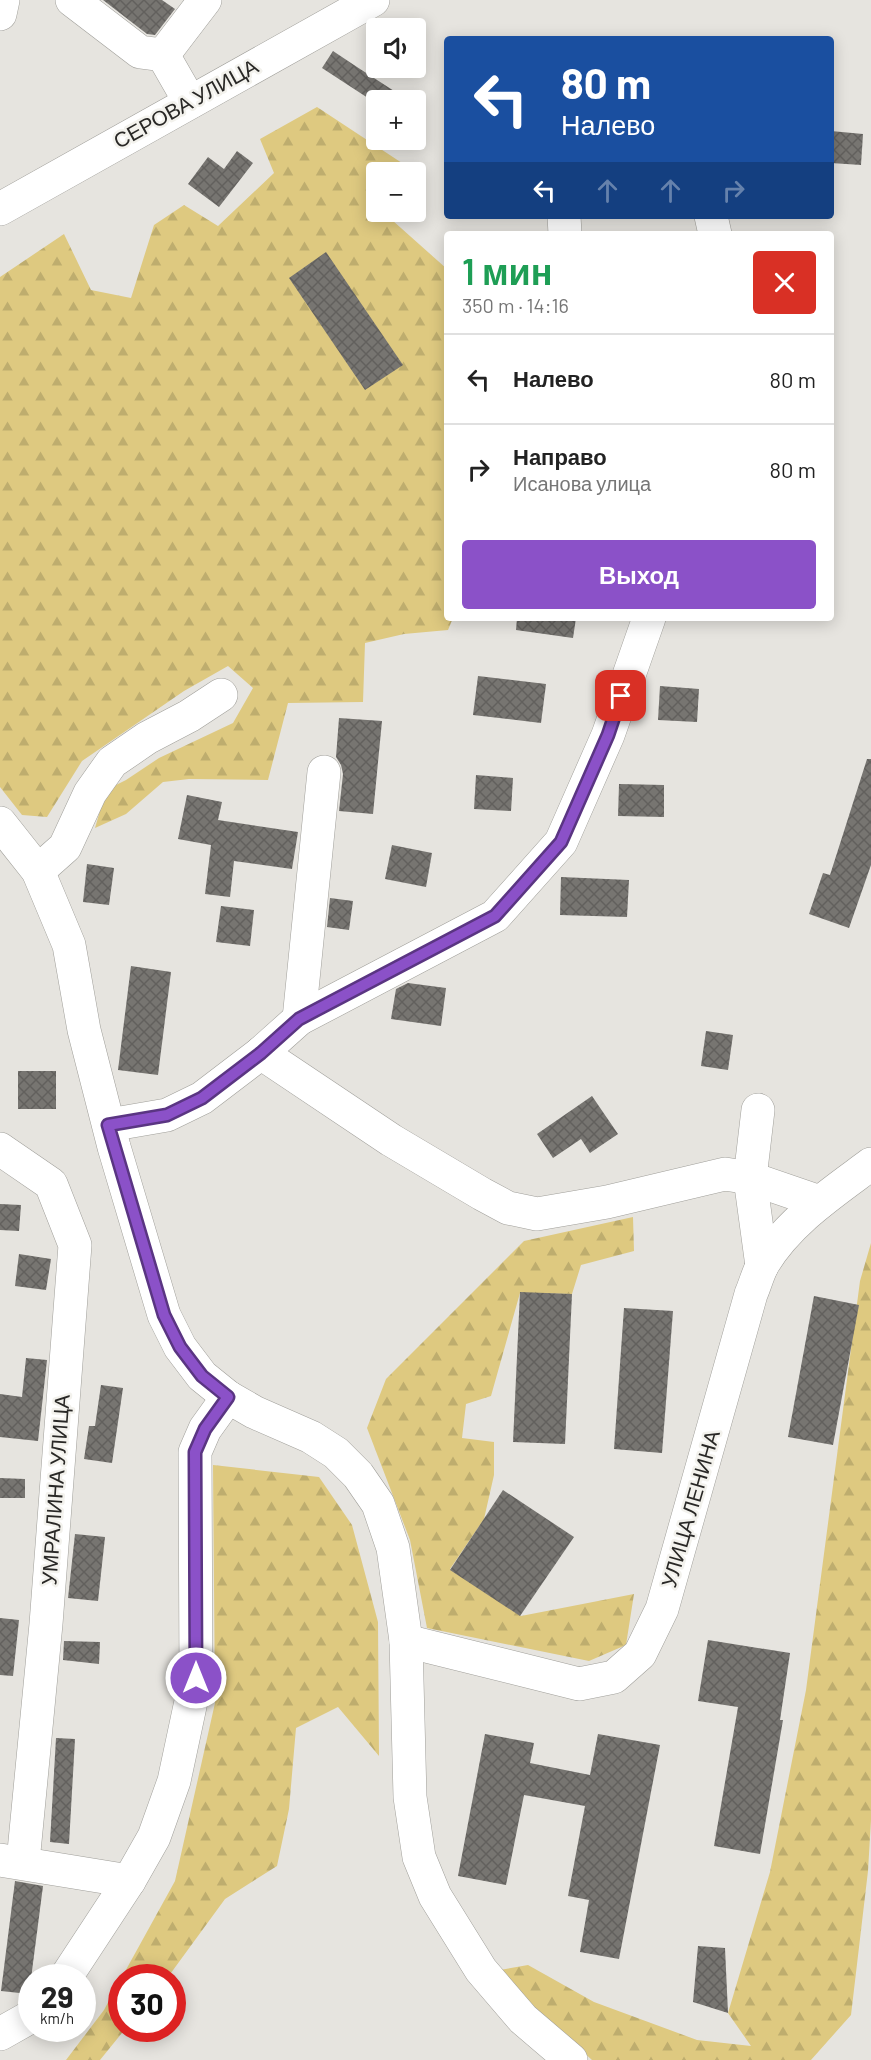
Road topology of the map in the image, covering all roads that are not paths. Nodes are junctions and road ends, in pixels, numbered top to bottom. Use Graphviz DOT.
graph roads {
  1 [pos="3,0"];
  2 [pos="72,0"];
  3 [pos="205,0"];
  4 [pos="373,0"];
  5 [pos="0,14"];
  6 [pos="163,55"];
  7 [pos="190,102"];
  8 [pos="0,209"];
  9 [pos="648,621"];
  10 [pos="221,695"];
  11 [pos="324,772"];
  12 [pos="0,823"];
  13 [pos="38,872"];
  14 [pos="299,1019"];
  15 [pos="261,1053"];
  16 [pos="758,1110"];
  17 [pos="108,1125"];
  18 [pos="0,1149"];
  19 [pos="871,1164"];
  20 [pos="750,1178"];
  21 [pos="820,1202"];
  22 [pos="762,1266"];
  23 [pos="228,1397"];
  24 [pos="406,1641"];
  25 [pos="12,1861"];
  26 [pos="129,1881"];
  27 [pos="75,1964"];
  28 [pos="18,2024"];
  29 [pos="0,2034"];
  30 [pos="571,2060"];
  1 -- 5 [label="street"];
  2 -- 6 [label="street"];
  3 -- 6 [label="street"];
  4 -- 7 [label="street, СЕРОВА УЛИЦА"];
  6 -- 7 [label="street"];
  7 -- 8 [label="street, СЕРОВА УЛИЦА"];
  9 -- 14 [label="street"];
  10 -- 13 [label="street"];
  11 -- 14 [label="street"];
  12 -- 13 [label="street"];
  13 -- 17 [label="street"];
  14 -- 15 [label="street"];
  15 -- 17 [label="street"];
  15 -- 20 [label="street"];
  16 -- 20 [label="street"];
  17 -- 23 [label="street"];
  18 -- 25 [label="street, УМРАЛИНА УЛИЦА"];
  19 -- 21 [label="street, УЛИЦА ЛЕНИНА"];
  20 -- 21 [label="street"];
  20 -- 22 [label="street"];
  21 -- 22 [label="street, УЛИЦА ЛЕНИНА"];
  22 -- 24 [label="street, УЛИЦА ЛЕНИНА"];
  23 -- 24 [label="street"];
  23 -- 26 [label="street"];
  24 -- 30 [label="street"];
  25 -- 26 [label="street"];
  26 -- 27 [label="street"];
  28 -- 29 [label="street"];
}
